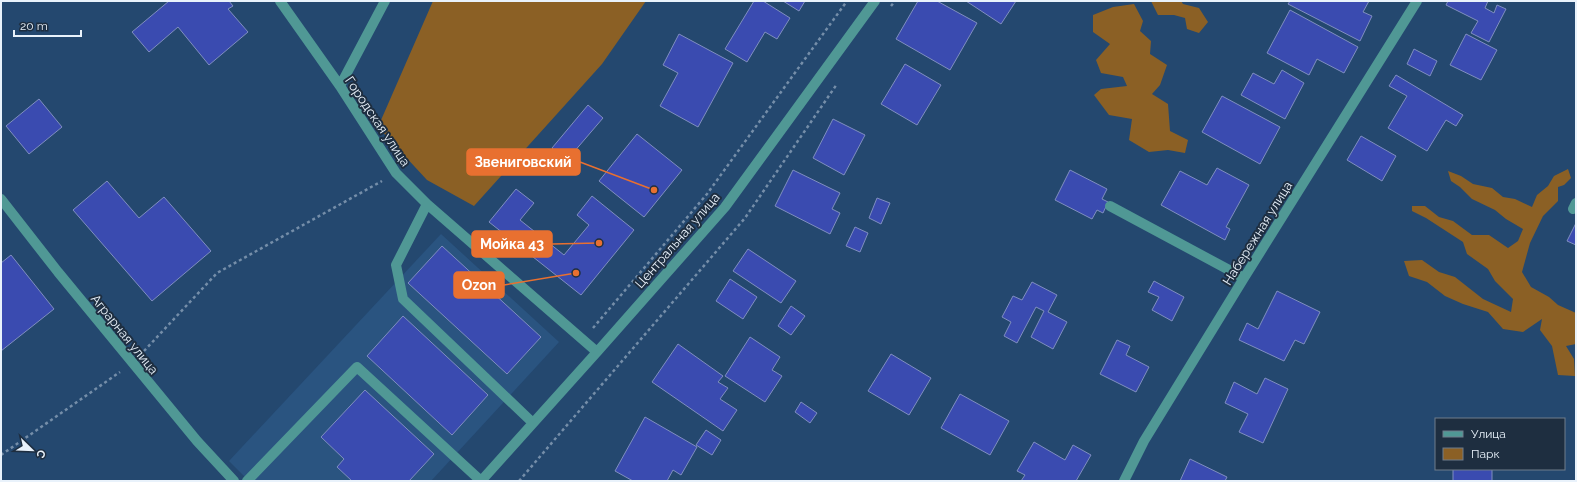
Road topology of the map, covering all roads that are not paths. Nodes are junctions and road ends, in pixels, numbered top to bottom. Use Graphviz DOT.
graph roads {
  1 [pos="280,1"];
  2 [pos="385,1"];
  3 [pos="875,1"];
  4 [pos="1416,1"];
  5 [pos="340,86"];
  6 [pos="1,199"];
  7 [pos="427,204"];
  8 [pos="1110,206"];
  9 [pos="1244,278"];
  10 [pos="598,352"];
  11 [pos="533,423"];
  12 [pos="234,481"];
  13 [pos="247,481"];
  14 [pos="481,481"];
  15 [pos="1124,481"];
  1 -- 5 [label="street, Городская улица"];
  2 -- 5 [label="street"];
  3 -- 10 [label="street, Центральная улица"];
  4 -- 9 [label="street, Набережная улица"];
  5 -- 7 [label="street, Городская улица"];
  6 -- 12 [label="street, Аграрная улица"];
  7 -- 10 [label="street, Городская улица"];
  7 -- 11 [label="street"];
  8 -- 9 [label="street"];
  9 -- 15 [label="street, Набережная улица"];
  10 -- 11 [label="street, Центральная улица"];
  11 -- 14 [label="street, Центральная улица"];
  13 -- 14 [label="street"];
}
